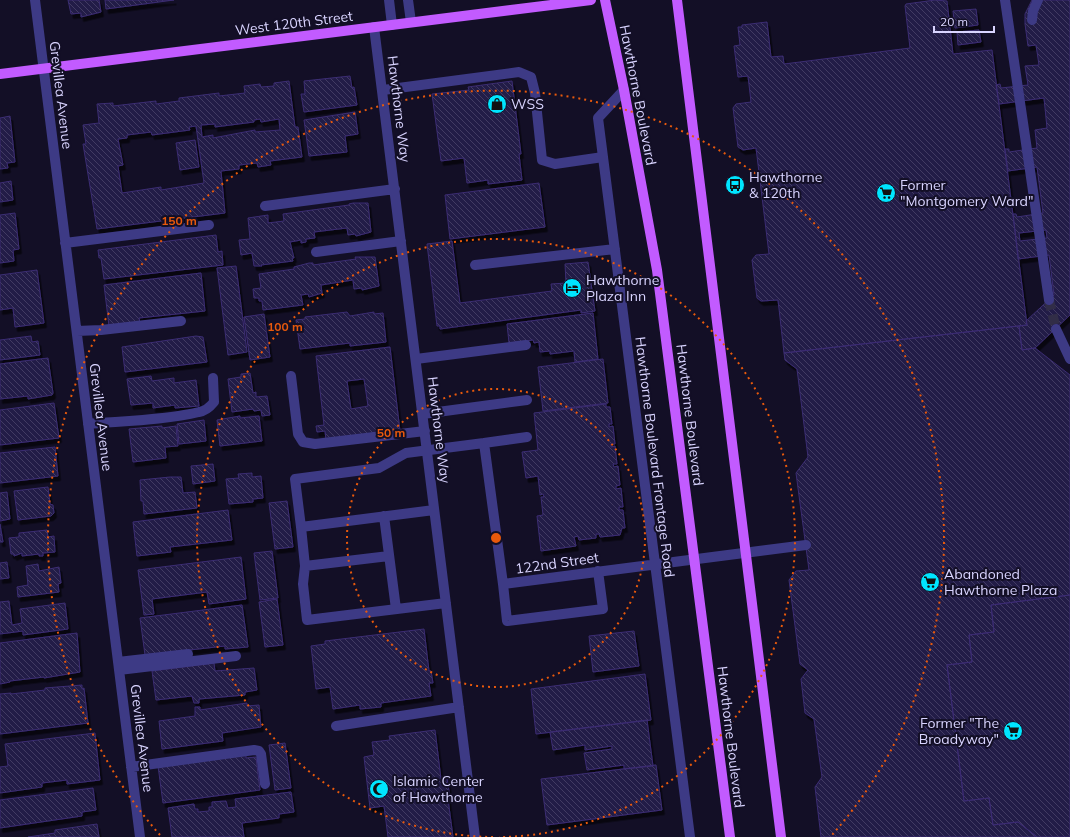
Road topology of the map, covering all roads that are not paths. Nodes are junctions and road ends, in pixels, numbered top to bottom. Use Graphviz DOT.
graph roads {
  1 [pos="35,0"];
  2 [pos="389,0"];
  3 [pos="408,0"];
  4 [pos="591,0"];
  5 [pos="605,0"];
  6 [pos="677,0"];
  7 [pos="1005,0"];
  8 [pos="1038,0"];
  9 [pos="1032,20"];
  10 [pos="411,22"];
  11 [pos="392,25"];
  12 [pos="374,27"];
  13 [pos="43,68"];
  14 [pos="0,74"];
  15 [pos="382,90"];
  16 [pos="624,90"];
  17 [pos="603,157"];
  18 [pos="395,189"];
  19 [pos="265,206"];
  20 [pos="209,225"];
  21 [pos="401,241"];
  22 [pos="65,243"];
  23 [pos="615,249"];
  24 [pos="316,252"];
  25 [pos="475,265"];
  26 [pos="1048,300"];
  27 [pos="181,321"];
  28 [pos="1056,329"];
  29 [pos="76,331"];
  30 [pos="526,345"];
  31 [pos="416,359"];
  32 [pos="1070,359"];
  33 [pos="291,376"];
  34 [pos="213,378"];
  35 [pos="527,400"];
  36 [pos="422,414"];
  37 [pos="88,424"];
  38 [pos="425,431"];
  39 [pos="527,437"];
  40 [pos="484,443"];
  41 [pos="427,449"];
  42 [pos="434,510"];
  43 [pos="384,516"];
  44 [pos="301,527"];
  45 [pos="806,545"];
  46 [pos="745,553"];
  47 [pos="389,556"];
  48 [pos="695,560"];
  49 [pos="655,564"];
  50 [pos="305,566"];
  51 [pos="598,571"];
  52 [pos="503,584"];
  53 [pos="446,603"];
  54 [pos="396,609"];
  55 [pos="188,654"];
  56 [pos="236,656"];
  57 [pos="119,666"];
  58 [pos="458,707"];
  59 [pos="336,726"];
  60 [pos="132,767"];
  61 [pos="265,784"];
  62 [pos="140,837"];
  63 [pos="475,837"];
  64 [pos="690,837"];
  65 [pos="730,837"];
  66 [pos="781,837"];
  1 -- 13 [label="street, Grevillea Avenue"];
  2 -- 11 [label="street"];
  3 -- 10 [label="street"];
  4 -- 10 [label="main road, West 120th Street"];
  5 -- 16 [label="main road, Hawthorne Boulevard"];
  6 -- 46 [label="main road"];
  7 -- 26 [label="street"];
  8 -- 9 [label="street"];
  10 -- 11 [label="main road, West 120th Street"];
  11 -- 12 [label="main road, West 120th Street"];
  12 -- 13 [label="main road, West 120th Street"];
  12 -- 15 [label="street, Hawthorne Way"];
  13 -- 14 [label="main road, West 120th Street"];
  13 -- 22 [label="street, Grevillea Avenue"];
  15 -- 17 [label="street"];
  15 -- 18 [label="street, Hawthorne Way"];
  16 -- 17 [label="street, Hawthorne Boulevard Frontage Road"];
  16 -- 48 [label="main road, Hawthorne Boulevard"];
  17 -- 23 [label="street, Hawthorne Boulevard Frontage Road"];
  18 -- 19 [label="street"];
  18 -- 21 [label="street, Hawthorne Way"];
  20 -- 22 [label="street"];
  21 -- 24 [label="street"];
  21 -- 31 [label="street, Hawthorne Way"];
  22 -- 29 [label="street, Grevillea Avenue"];
  23 -- 25 [label="street"];
  23 -- 49 [label="street, Hawthorne Boulevard Frontage Road"];
  27 -- 29 [label="street"];
  28 -- 32 [label="street"];
  29 -- 37 [label="street, Grevillea Avenue"];
  30 -- 31 [label="street"];
  31 -- 36 [label="street, Hawthorne Way"];
  33 -- 38 [label="street"];
  34 -- 37 [label="street"];
  35 -- 36 [label="street"];
  36 -- 38 [label="street, Hawthorne Way"];
  37 -- 57 [label="street, Grevillea Avenue"];
  38 -- 41 [label="street, Hawthorne Way"];
  39 -- 40 [label="street"];
  40 -- 41 [label="street"];
  40 -- 52 [label="street, 122nd Street"];
  41 -- 42 [label="street, Hawthorne Way"];
  41 -- 44 [label="street"];
  42 -- 43 [label="street"];
  42 -- 53 [label="street, Hawthorne Way"];
  43 -- 44 [label="street"];
  43 -- 47 [label="street"];
  44 -- 50 [label="street"];
  45 -- 46 [label="street, 122nd Street"];
  46 -- 48 [label="street, 122nd Street"];
  46 -- 66 [label="main road"];
  47 -- 50 [label="street"];
  47 -- 54 [label="street"];
  48 -- 49 [label="street, 122nd Street"];
  48 -- 65 [label="main road, Hawthorne Boulevard"];
  49 -- 51 [label="street, 122nd Street"];
  49 -- 64 [label="street, Hawthorne Boulevard Frontage Road"];
  50 -- 54 [label="street"];
  51 -- 52 [label="street, 122nd Street"];
  51 -- 52 [label="street"];
  53 -- 54 [label="street"];
  53 -- 58 [label="street, Hawthorne Way"];
  55 -- 57 [label="street"];
  56 -- 57 [label="street"];
  57 -- 60 [label="street, Grevillea Avenue"];
  58 -- 59 [label="street"];
  58 -- 63 [label="street, Hawthorne Way"];
  60 -- 61 [label="street"];
  60 -- 62 [label="street, Grevillea Avenue"];
}
